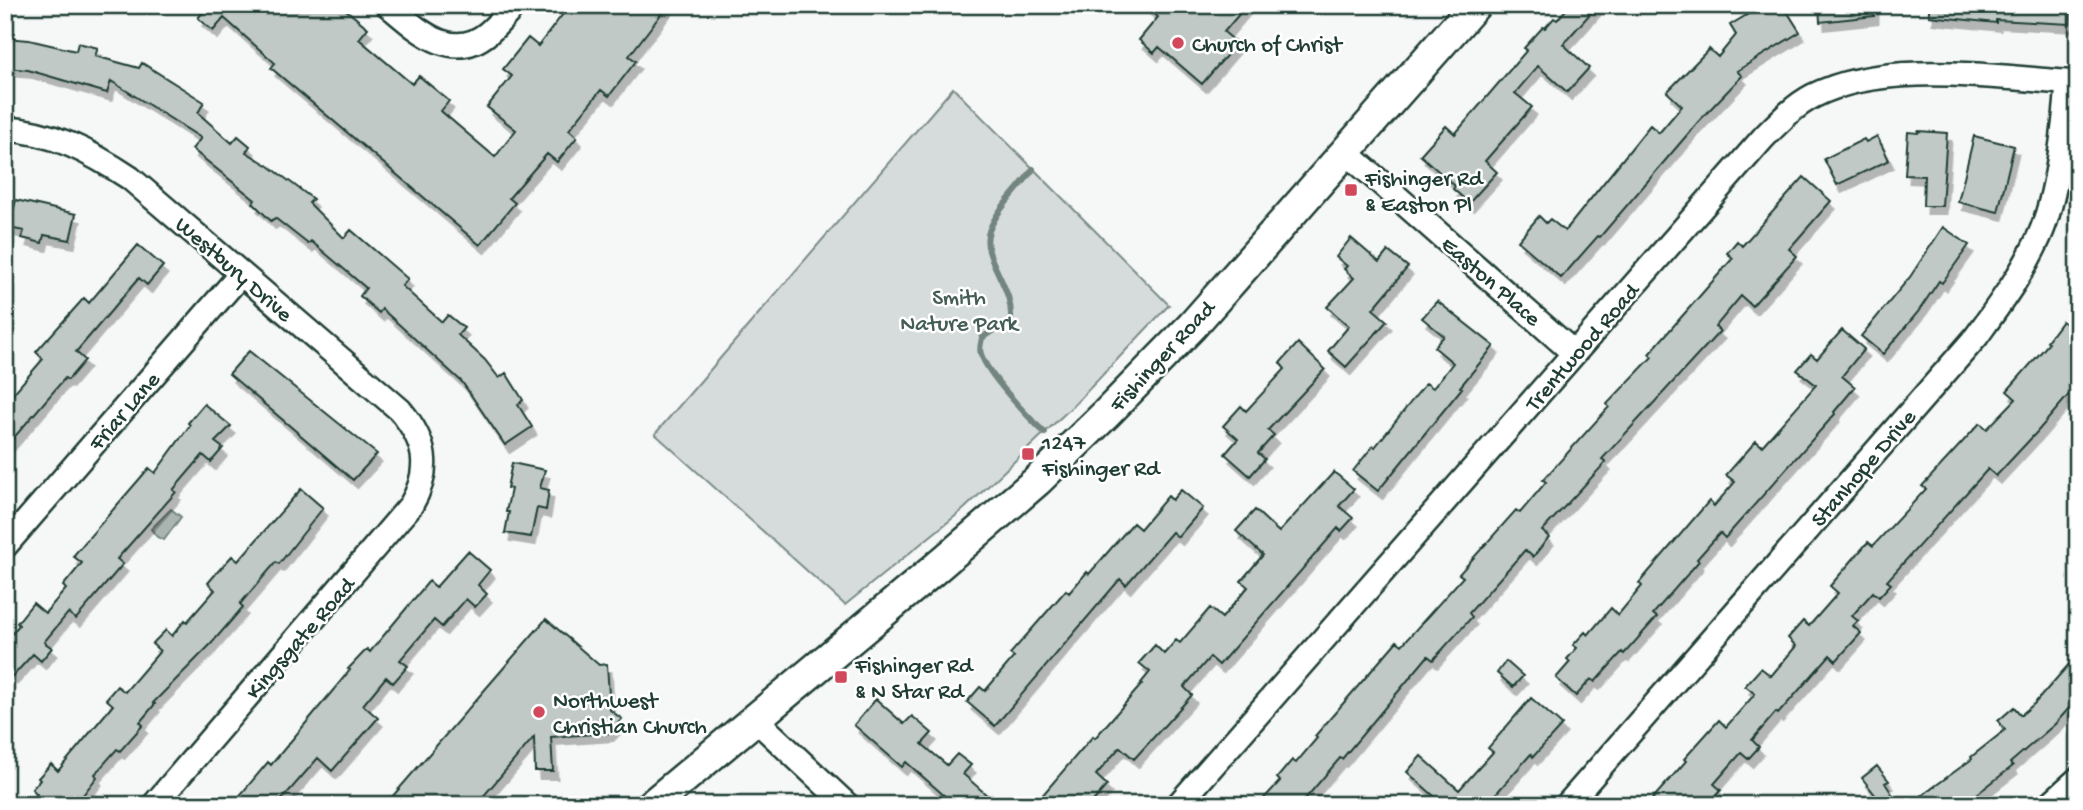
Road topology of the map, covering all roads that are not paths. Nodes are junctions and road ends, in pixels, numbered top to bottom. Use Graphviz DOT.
graph roads {
  1 [pos="388,5"];
  2 [pos="515,5"];
  3 [pos="1474,6"];
  4 [pos="2073,83"];
  5 [pos="5,129"];
  6 [pos="1346,152"];
  7 [pos="241,274"];
  8 [pos="1574,353"];
  9 [pos="424,459"];
  10 [pos="5,547"];
  11 [pos="754,718"];
  12 [pos="2078,779"];
  13 [pos="154,805"];
  14 [pos="652,805"];
  15 [pos="847,805"];
  16 [pos="1178,805"];
  17 [pos="1567,805"];
  18 [pos="2049,805"];
  1 -- 2 [label="street"];
  3 -- 6 [label="main road, Fishinger Road"];
  4 -- 8 [label="street, Trentwood Road"];
  4 -- 17 [label="street, Stanhope Drive"];
  5 -- 7 [label="street, Westbury Drive"];
  6 -- 8 [label="street, Easton Place"];
  6 -- 11 [label="main road, Fishinger Road"];
  7 -- 9 [label="street, Westbury Drive"];
  7 -- 10 [label="street, Friar Lane"];
  8 -- 16 [label="street, Trentwood Road"];
  9 -- 13 [label="street, Kingsgate Road"];
  11 -- 14 [label="main road, Fishinger Road"];
  11 -- 15 [label="street"];
  12 -- 18 [label="street"];
}
